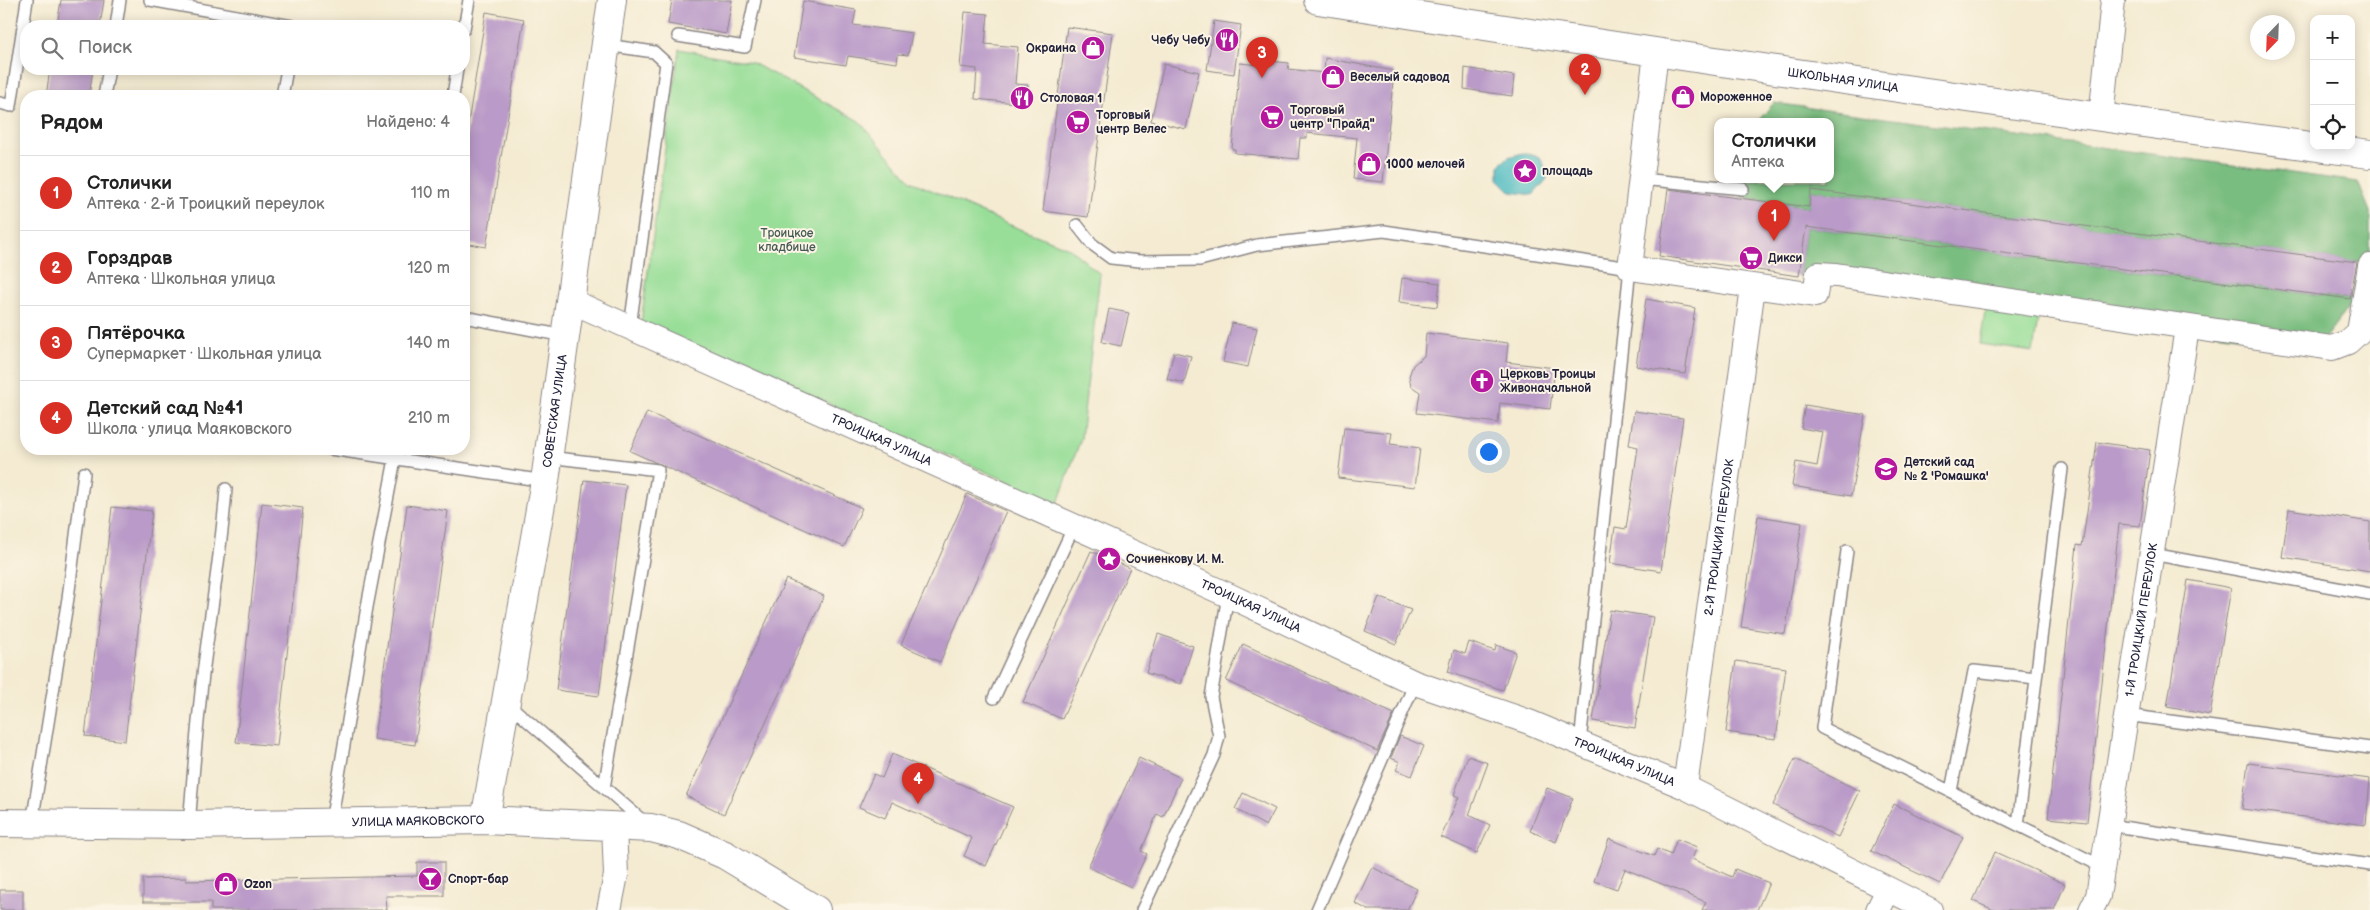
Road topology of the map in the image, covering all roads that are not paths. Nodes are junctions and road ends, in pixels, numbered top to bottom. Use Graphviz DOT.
graph roads {
  1 [pos="27,0"];
  2 [pos="120,0"];
  3 [pos="150,0"];
  4 [pos="468,0"];
  5 [pos="612,0"];
  6 [pos="755,0"];
  7 [pos="1318,0"];
  8 [pos="2113,0"];
  9 [pos="24,20"];
  10 [pos="117,20"];
  11 [pos="259,20"];
  12 [pos="465,20"];
  13 [pos="678,36"];
  14 [pos="606,45"];
  15 [pos="20,46"];
  16 [pos="1656,53"];
  17 [pos="108,75"];
  18 [pos="286,75"];
  19 [pos="456,75"];
  20 [pos="105,90"];
  21 [pos="283,90"];
  22 [pos="454,90"];
  23 [pos="0,103"];
  24 [pos="2101,118"];
  25 [pos="2370,154"];
  26 [pos="1641,179"];
  27 [pos="1743,189"];
  28 [pos="1077,225"];
  29 [pos="2370,266"];
  30 [pos="1630,268"];
  31 [pos="1753,287"];
  32 [pos="571,301"];
  33 [pos="470,318"];
  34 [pos="630,327"];
  35 [pos="2187,328"];
  36 [pos="566,336"];
  37 [pos="373,455"];
  38 [pos="394,458"];
  39 [pos="546,469"];
  40 [pos="2062,469"];
  41 [pos="84,473"];
  42 [pos="226,489"];
  43 [pos="1074,526"];
  44 [pos="1847,551"];
  45 [pos="2152,554"];
  46 [pos="2370,594"];
  47 [pos="1228,595"];
  48 [pos="2036,678"];
  49 [pos="1415,683"];
  50 [pos="994,698"];
  51 [pos="507,703"];
  52 [pos="2126,715"];
  53 [pos="1580,743"];
  54 [pos="2370,748"];
  55 [pos="1685,787"];
  56 [pos="604,788"];
  57 [pos="1950,792"];
  58 [pos="486,820"];
  59 [pos="331,822"];
  60 [pos="0,823"];
  61 [pos="32,823"];
  62 [pos="189,824"];
  63 [pos="2018,825"];
  64 [pos="2109,825"];
  65 [pos="614,826"];
  66 [pos="651,828"];
  67 [pos="2370,865"];
  68 [pos="2103,867"];
  69 [pos="1883,900"];
  70 [pos="609,910"];
  71 [pos="816,910"];
  72 [pos="1142,910"];
  73 [pos="1317,910"];
  74 [pos="1930,910"];
  75 [pos="2092,910"];
  1 -- 9 [label="lane"];
  2 -- 10 [label="lane"];
  3 -- 11 [label="lane"];
  4 -- 12 [label="lane"];
  5 -- 14 [label="street, СОВЕТСКАЯ УЛИЦА"];
  6 -- 13 [label="lane"];
  7 -- 16 [label="street, ШКОЛЬНАЯ УЛИЦА"];
  8 -- 24 [label="street"];
  14 -- 32 [label="street, СОВЕТСКАЯ УЛИЦА"];
  14 -- 34 [label="lane"];
  15 -- 23 [label="lane"];
  16 -- 24 [label="street, ШКОЛЬНАЯ УЛИЦА"];
  16 -- 26 [label="street"];
  17 -- 20 [label="lane"];
  18 -- 21 [label="lane"];
  19 -- 22 [label="lane"];
  24 -- 25 [label="street, ШКОЛЬНАЯ УЛИЦА"];
  26 -- 27 [label="lane"];
  26 -- 30 [label="street"];
  28 -- 30 [label="lane"];
  29 -- 35 [label="street"];
  30 -- 31 [label="street"];
  30 -- 53 [label="lane"];
  31 -- 35 [label="street"];
  31 -- 55 [label="street, 2-Й ТРОИЦКИЙ ПЕРЕУЛОК"];
  32 -- 34 [label="street, ТРОИЦКАЯ УЛИЦА"];
  32 -- 36 [label="street, СОВЕТСКАЯ УЛИЦА"];
  33 -- 36 [label="lane"];
  34 -- 43 [label="street, ТРОИЦКАЯ УЛИЦА"];
  35 -- 45 [label="street, 1-Й ТРОИЦКИЙ ПЕРЕУЛОК"];
  36 -- 39 [label="street, СОВЕТСКАЯ УЛИЦА"];
  37 -- 38 [label="lane"];
  38 -- 39 [label="lane"];
  38 -- 59 [label="lane"];
  39 -- 51 [label="street, СОВЕТСКАЯ УЛИЦА"];
  39 -- 56 [label="lane"];
  40 -- 48 [label="lane"];
  41 -- 61 [label="lane"];
  42 -- 62 [label="lane"];
  43 -- 47 [label="street, ТРОИЦКАЯ УЛИЦА"];
  43 -- 50 [label="lane"];
  44 -- 57 [label="lane"];
  45 -- 46 [label="lane"];
  45 -- 52 [label="street, 1-Й ТРОИЦКИЙ ПЕРЕУЛОК"];
  47 -- 49 [label="street, ТРОИЦКАЯ УЛИЦА"];
  47 -- 72 [label="lane"];
  48 -- 57 [label="lane"];
  48 -- 63 [label="lane"];
  49 -- 53 [label="street, ТРОИЦКАЯ УЛИЦА"];
  49 -- 73 [label="lane"];
  51 -- 56 [label="lane"];
  51 -- 58 [label="street, СОВЕТСКАЯ УЛИЦА"];
  52 -- 54 [label="lane"];
  52 -- 64 [label="street, 1-Й ТРОИЦКИЙ ПЕРЕУЛОК"];
  53 -- 55 [label="street, ТРОИЦКАЯ УЛИЦА"];
  55 -- 69 [label="street, ТРОИЦКАЯ УЛИЦА"];
  56 -- 66 [label="lane"];
  57 -- 63 [label="lane"];
  58 -- 59 [label="street, УЛИЦА МАЯКОВСКОГО"];
  58 -- 65 [label="street, УЛИЦА МАЯКОВСКОГО"];
  59 -- 62 [label="street, УЛИЦА МАЯКОВСКОГО"];
  60 -- 61 [label="street, УЛИЦА МАЯКОВСКОГО"];
  61 -- 62 [label="street, УЛИЦА МАЯКОВСКОГО"];
  63 -- 68 [label="lane"];
  64 -- 67 [label="lane"];
  64 -- 68 [label="street, 1-Й ТРОИЦКИЙ ПЕРЕУЛОК"];
  65 -- 66 [label="street, УЛИЦА МАЯКОВСКОГО"];
  65 -- 70 [label="street"];
  66 -- 71 [label="street, УЛИЦА МАЯКОВСКОГО"];
  68 -- 75 [label="street, 1-Й ТРОИЦКИЙ ПЕРЕУЛОК"];
  69 -- 74 [label="street, ТРОИЦКАЯ УЛИЦА"];
}
